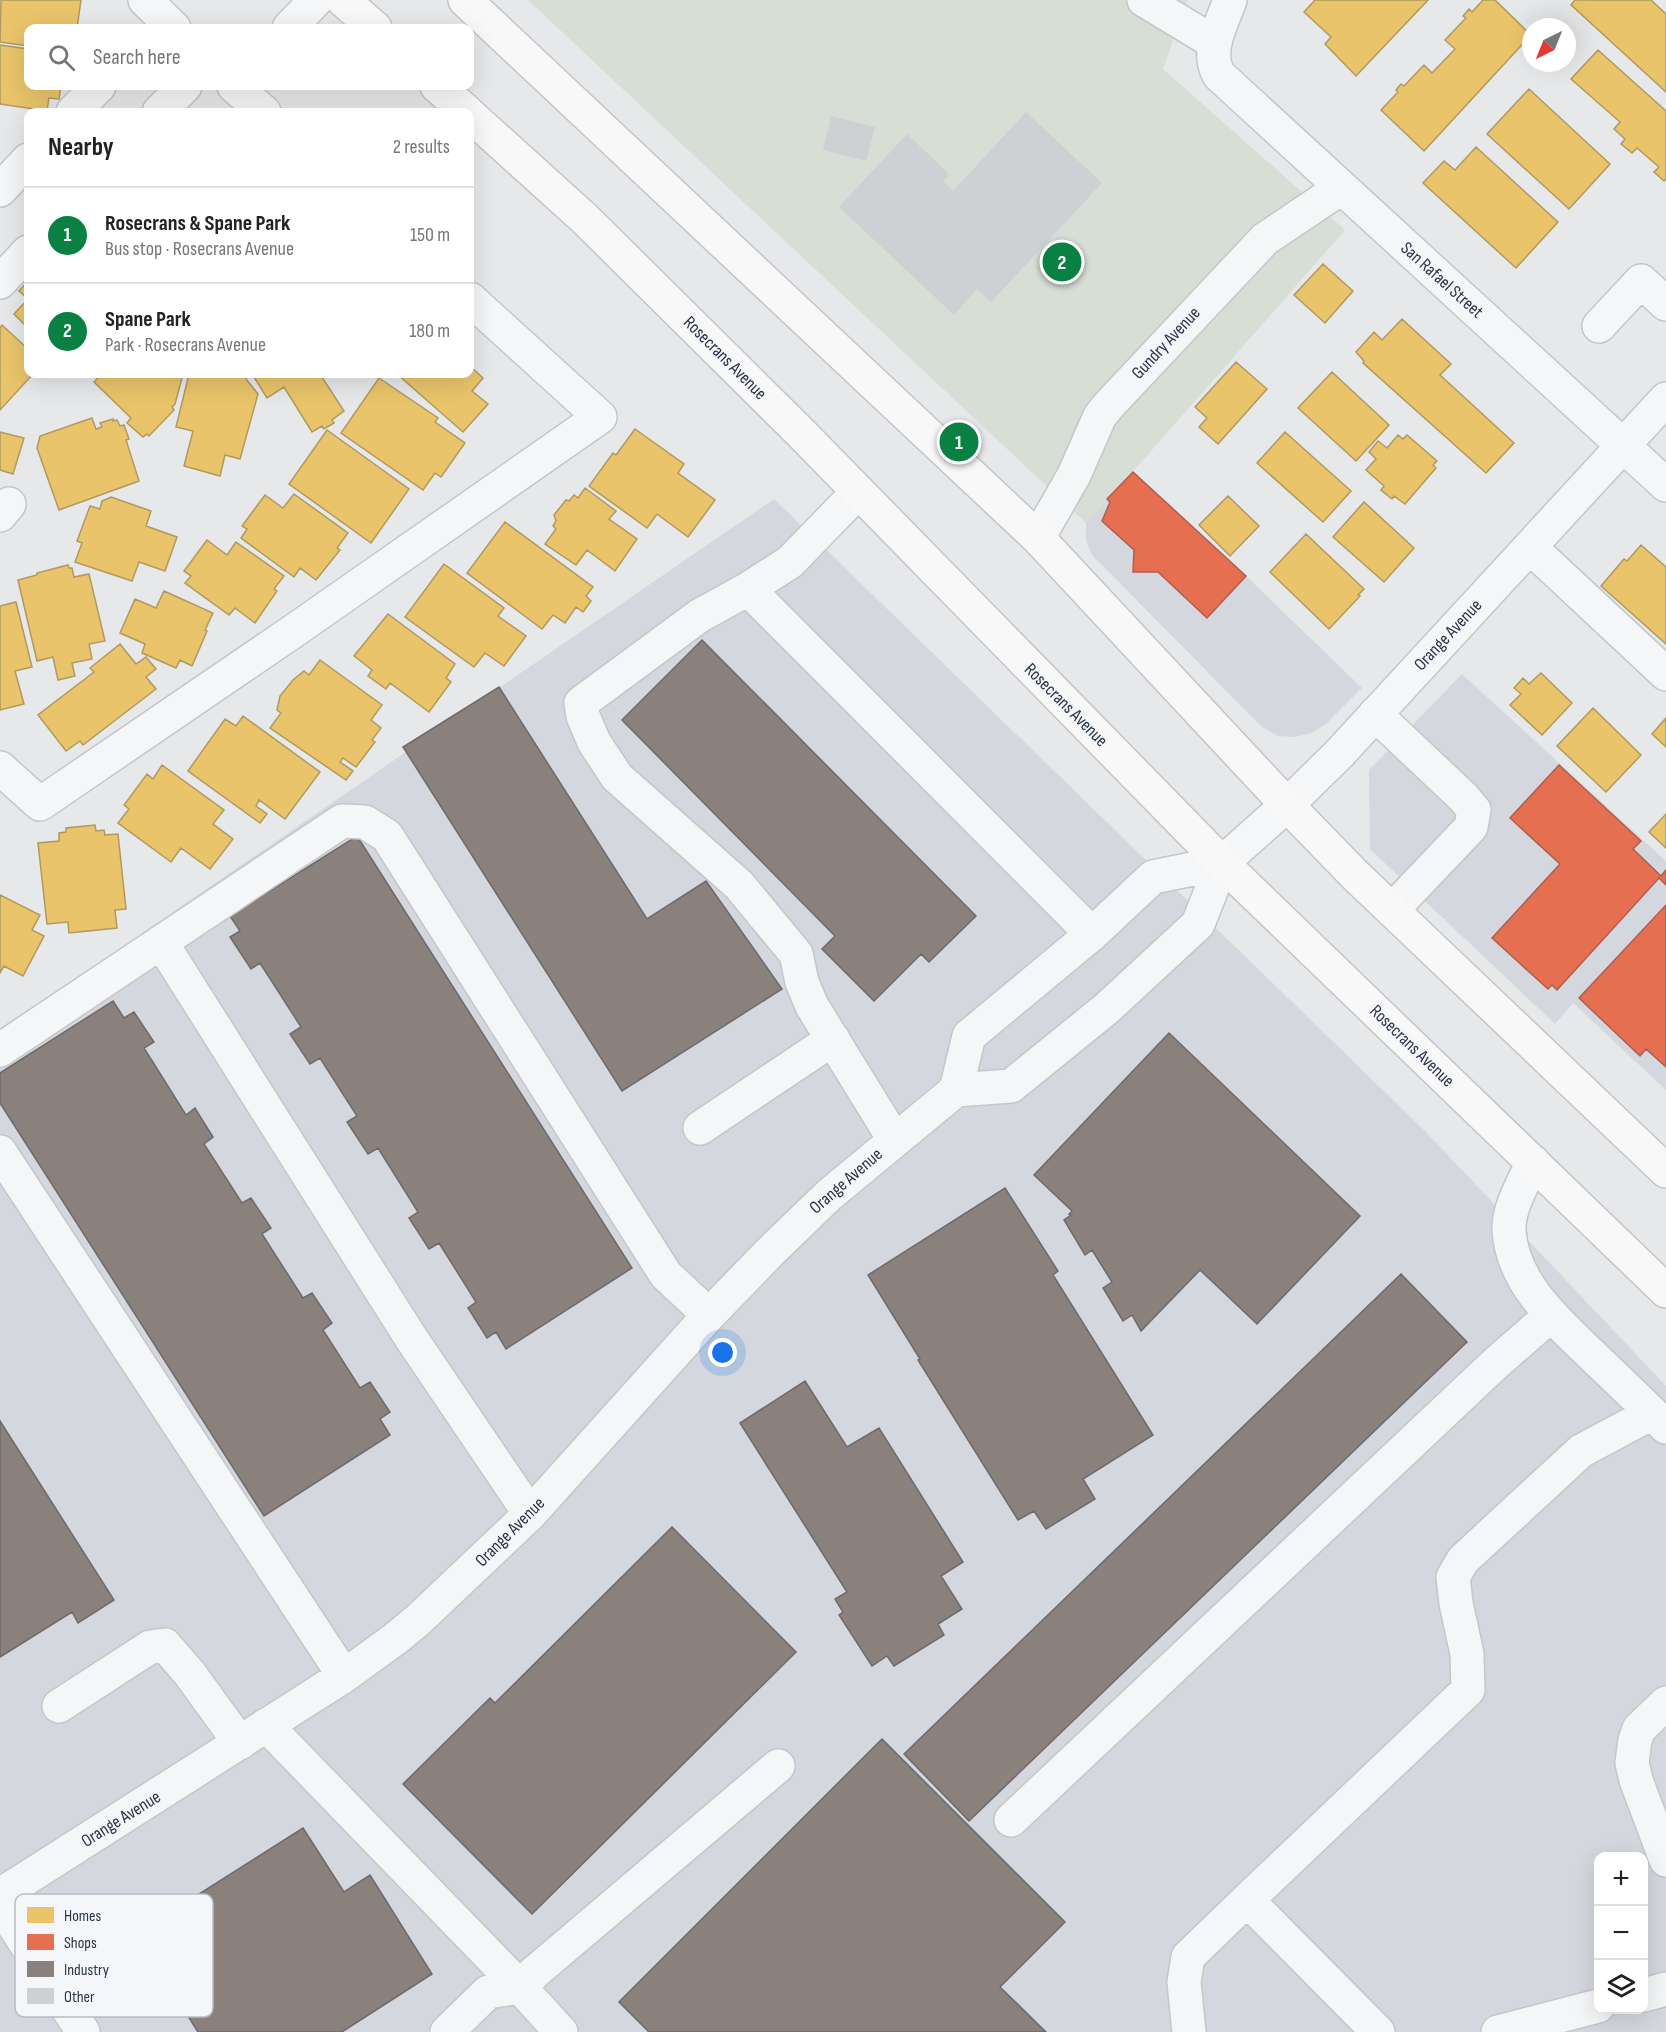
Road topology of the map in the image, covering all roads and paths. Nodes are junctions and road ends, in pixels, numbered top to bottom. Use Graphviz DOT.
graph roads {
  1 [pos="316,0"];
  2 [pos="343,0"];
  3 [pos="465,0"];
  4 [pos="1144,0"];
  5 [pos="1230,0"];
  6 [pos="293,24"];
  7 [pos="370,24"];
  8 [pos="1215,43"];
  9 [pos="95,90"];
  10 [pos="181,90"];
  11 [pos="239,90"];
  12 [pos="442,90"];
  13 [pos="77,108"];
  14 [pos="163,108"];
  15 [pos="260,108"];
  16 [pos="462,108"];
  17 [pos="474,118"];
  18 [pos="24,164"];
  19 [pos="1341,188"];
  20 [pos="0,190"];
  21 [pos="24,256"];
  22 [pos="0,282"];
  23 [pos="474,303"];
  24 [pos="1666,304"];
  25 [pos="1599,326"];
  26 [pos="1666,399"];
  27 [pos="1623,446"];
  28 [pos="1666,485"];
  29 [pos="857,493"];
  30 [pos="1038,538"];
  31 [pos="1530,547"];
  32 [pos="748,589"];
  33 [pos="1666,674"];
  34 [pos="1375,714"];
  35 [pos="0,768"];
  36 [pos="1287,805"];
  37 [pos="1222,863"];
  38 [pos="1393,909"];
  39 [pos="1092,934"];
  40 [pos="161,942"];
  41 [pos="833,1039"];
  42 [pos="0,1050"];
  43 [pos="956,1090"];
  44 [pos="700,1128"];
  45 [pos="894,1139"];
  46 [pos="0,1152"];
  47 [pos="1533,1162"];
  48 [pos="1666,1171"];
  49 [pos="1666,1291"];
  50 [pos="709,1315"];
  51 [pos="1551,1315"];
  52 [pos="1659,1420"];
  53 [pos="530,1514"];
  54 [pos="344,1676"];
  55 [pos="1666,1702"];
  56 [pos="59,1707"];
  57 [pos="253,1734"];
  58 [pos="778,1766"];
  59 [pos="1011,1820"];
  60 [pos="1666,1860"];
  61 [pos="0,1895"];
  62 [pos="1247,1900"];
  63 [pos="0,1904"];
  64 [pos="15,1927"];
  65 [pos="520,1988"];
  66 [pos="1666,1989"];
  67 [pos="1648,1994"];
  68 [pos="1594,2007"];
  69 [pos="73,2017"];
  70 [pos="83,2032"];
  71 [pos="447,2032"];
  72 [pos="561,2032"];
  73 [pos="1188,2032"];
  74 [pos="1378,2032"];
  75 [pos="1497,2032"];
  1 -- 6 [label="street"];
  2 -- 7 [label="main road"];
  3 -- 30 [label="main road"];
  4 -- 8 [label="street"];
  5 -- 8 [label="street"];
  8 -- 19 [label="street, San Rafael Street"];
  9 -- 13 [label="street"];
  10 -- 14 [label="street"];
  11 -- 15 [label="street"];
  12 -- 16 [label="main road, Rosecrans Avenue"];
  17 -- 29 [label="main road, Rosecrans Avenue"];
  18 -- 20 [label="street"];
  19 -- 27 [label="street, San Rafael Street"];
  19 -- 30 [label="street, Gundry Avenue"];
  21 -- 22 [label="street"];
  23 -- 35 [label="street"];
  24 -- 25 [label="street"];
  26 -- 27 [label="street, Orange Avenue"];
  27 -- 28 [label="street, San Rafael Street"];
  27 -- 31 [label="street, Orange Avenue"];
  29 -- 32 [label="street"];
  29 -- 37 [label="main road, Rosecrans Avenue"];
  30 -- 36 [label="main road"];
  31 -- 33 [label="street"];
  31 -- 34 [label="street, Orange Avenue"];
  32 -- 39 [label="street"];
  32 -- 41 [label="street"];
  34 -- 36 [label="street, Orange Avenue"];
  34 -- 38 [label="street"];
  36 -- 37 [label="street, Orange Avenue"];
  36 -- 38 [label="main road"];
  37 -- 39 [label="street"];
  37 -- 43 [label="street, Orange Avenue"];
  37 -- 47 [label="main road, Rosecrans Avenue"];
  38 -- 48 [label="main road"];
  39 -- 43 [label="street"];
  40 -- 42 [label="street"];
  40 -- 50 [label="street"];
  40 -- 53 [label="street"];
  41 -- 44 [label="street"];
  41 -- 45 [label="street"];
  43 -- 45 [label="street, Orange Avenue"];
  45 -- 50 [label="street, Orange Avenue"];
  46 -- 54 [label="street"];
  47 -- 49 [label="main road, Rosecrans Avenue"];
  47 -- 51 [label="street"];
  50 -- 53 [label="street, Orange Avenue"];
  51 -- 52 [label="street"];
  51 -- 59 [label="street"];
  52 -- 62 [label="street"];
  53 -- 54 [label="street, Orange Avenue"];
  54 -- 57 [label="street, Orange Avenue"];
  55 -- 60 [label="street"];
  56 -- 57 [label="street"];
  57 -- 61 [label="street, Orange Avenue"];
  57 -- 65 [label="street"];
  58 -- 65 [label="street"];
  62 -- 73 [label="street"];
  62 -- 74 [label="street"];
  63 -- 64 [label="street"];
  65 -- 71 [label="street"];
  65 -- 72 [label="street"];
  66 -- 67 [label="street"];
  68 -- 75 [label="street"];
  69 -- 70 [label="street"];
}
